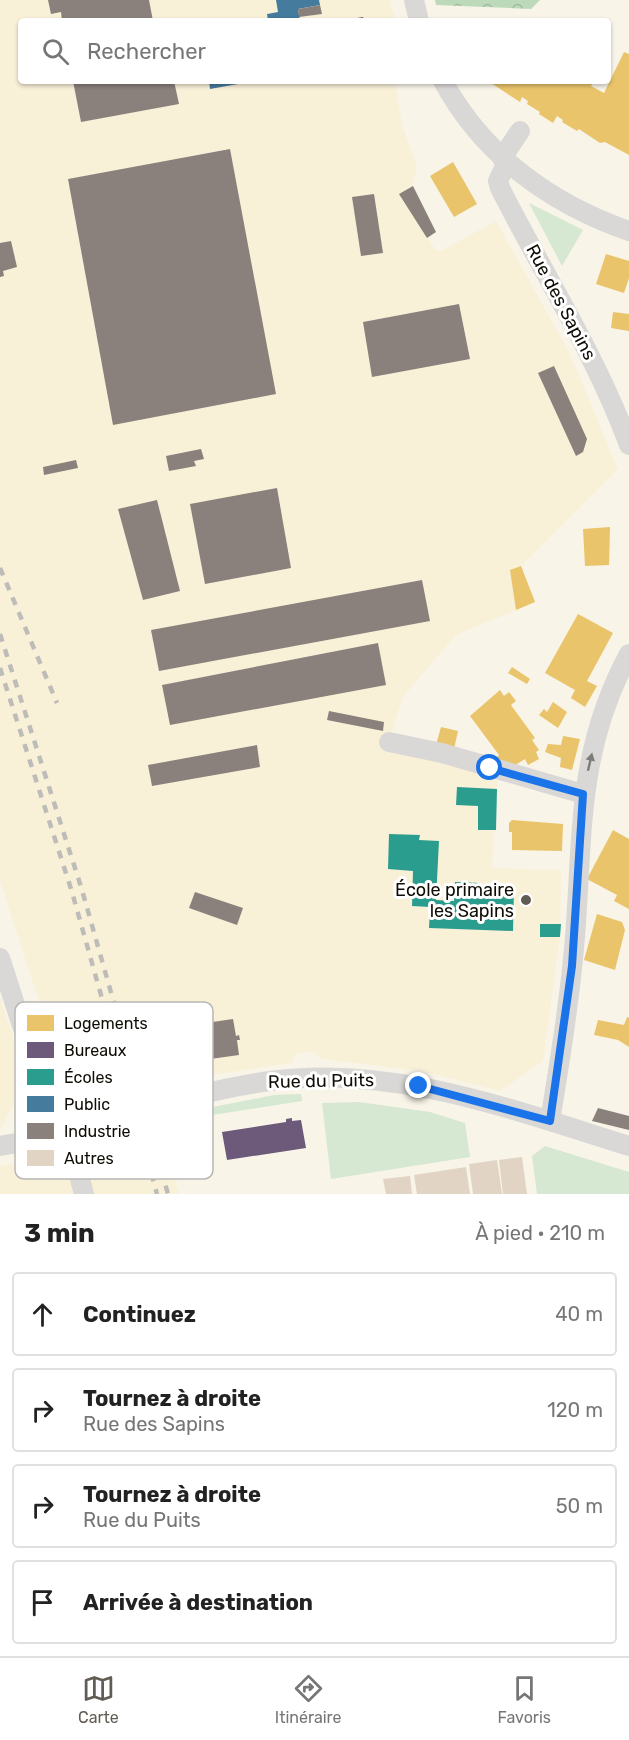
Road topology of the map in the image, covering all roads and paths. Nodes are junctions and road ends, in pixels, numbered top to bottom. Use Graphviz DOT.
graph roads {
  1 [pos="414,0"];
  2 [pos="418,18"];
  3 [pos="445,84"];
  4 [pos="520,131"];
  5 [pos="505,160"];
  6 [pos="629,231"];
  7 [pos="629,445"];
  8 [pos="629,654"];
  9 [pos="389,742"];
  10 [pos="583,794"];
  11 [pos="0,958"];
  12 [pos="15,1004"];
  13 [pos="213,1092"];
  14 [pos="550,1121"];
  15 [pos="15,1143"];
  16 [pos="0,1146"];
  17 [pos="629,1146"];
  18 [pos="80,1179"];
  19 [pos="84,1194"];
  1 -- 2 [label="street"];
  3 -- 5 [label="street"];
  4 -- 5 [label="street"];
  5 -- 6 [label="street"];
  5 -- 7 [label="street, Rue des Sapins"];
  10 -- 8 [label="street, one-way"];
  9 -- 10 [label="street"];
  10 -- 14 [label="street"];
  11 -- 12 [label="street"];
  13 -- 14 [label="street, Rue du Puits"];
  14 -- 17 [label="street, Rue du Puits"];
  15 -- 16 [label="street, Rue du Puits"];
  18 -- 19 [label="street"];
}
